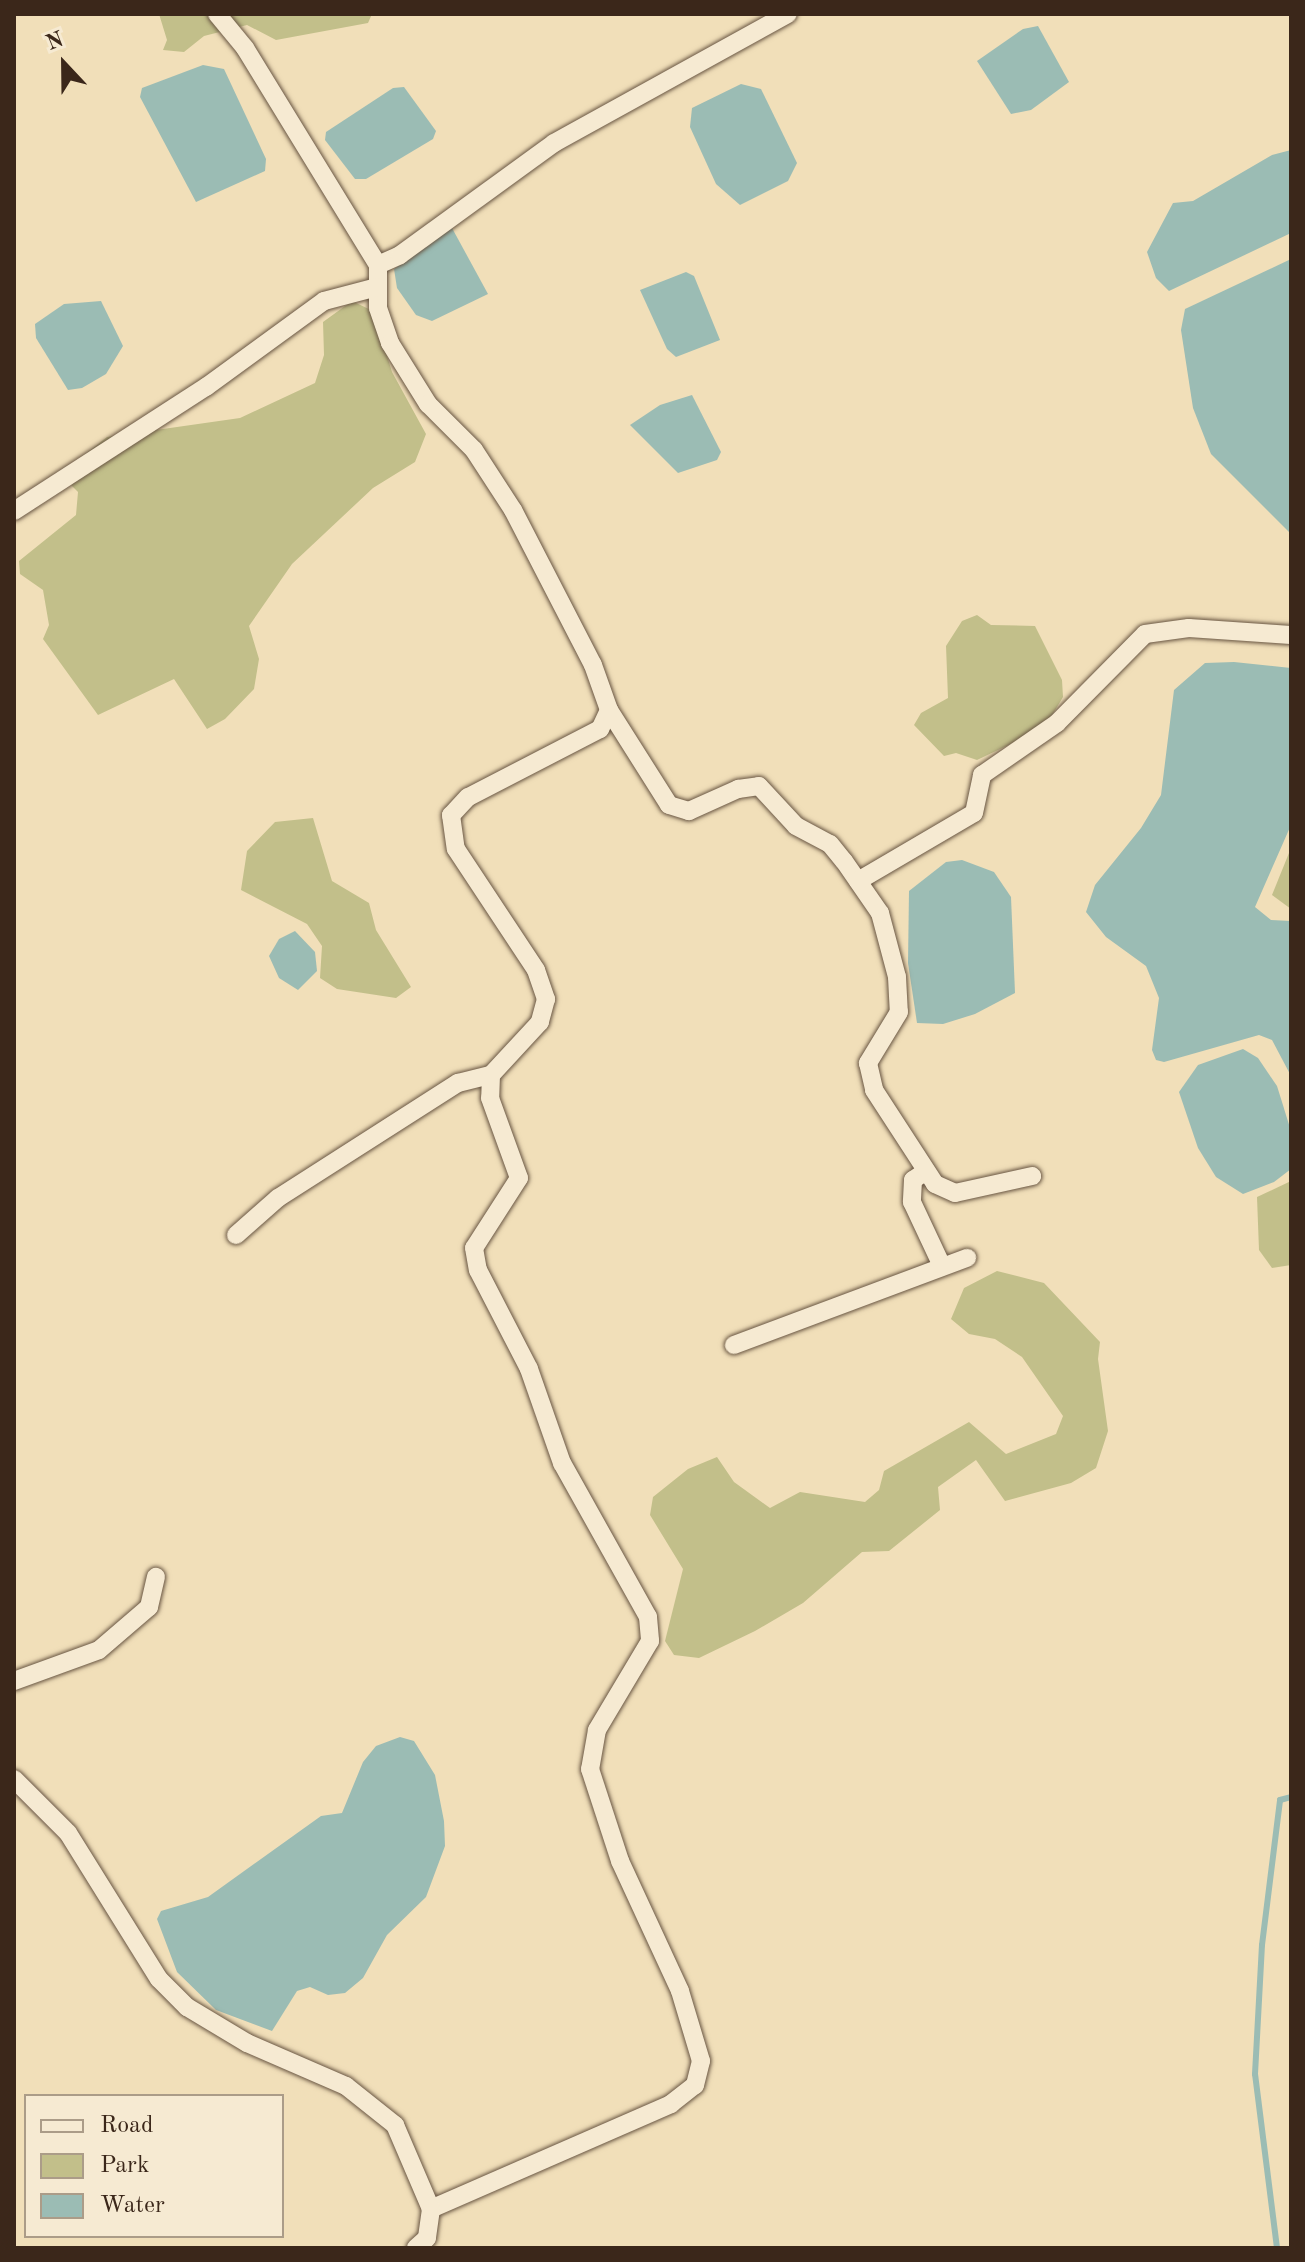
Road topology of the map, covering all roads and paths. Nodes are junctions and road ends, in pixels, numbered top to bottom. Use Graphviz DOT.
graph roads {
  1 [pos="217,14"];
  2 [pos="788,14"];
  3 [pos="378,265"];
  4 [pos="377,287"];
  5 [pos="14,511"];
  6 [pos="1291,635"];
  7 [pos="609,710"];
  8 [pos="858,881"];
  9 [pos="491,1075"];
  10 [pos="926,1171"];
  11 [pos="1032,1176"];
  12 [pos="236,1235"];
  13 [pos="967,1258"];
  14 [pos="942,1266"];
  15 [pos="734,1345"];
  16 [pos="156,1577"];
  17 [pos="14,1681"];
  18 [pos="14,1779"];
  19 [pos="431,2209"];
  20 [pos="416,2248"];
  1 -- 3 [label="street"];
  2 -- 3 [label="street"];
  3 -- 4 [label="street"];
  4 -- 5 [label="street"];
  4 -- 7 [label="street"];
  6 -- 8 [label="street"];
  7 -- 8 [label="street"];
  7 -- 9 [label="street"];
  8 -- 10 [label="street"];
  9 -- 12 [label="street"];
  9 -- 19 [label="street"];
  10 -- 11 [label="street"];
  10 -- 14 [label="street"];
  13 -- 14 [label="street"];
  14 -- 15 [label="street"];
  16 -- 17 [label="street"];
  18 -- 19 [label="street"];
  19 -- 20 [label="street"];
}
